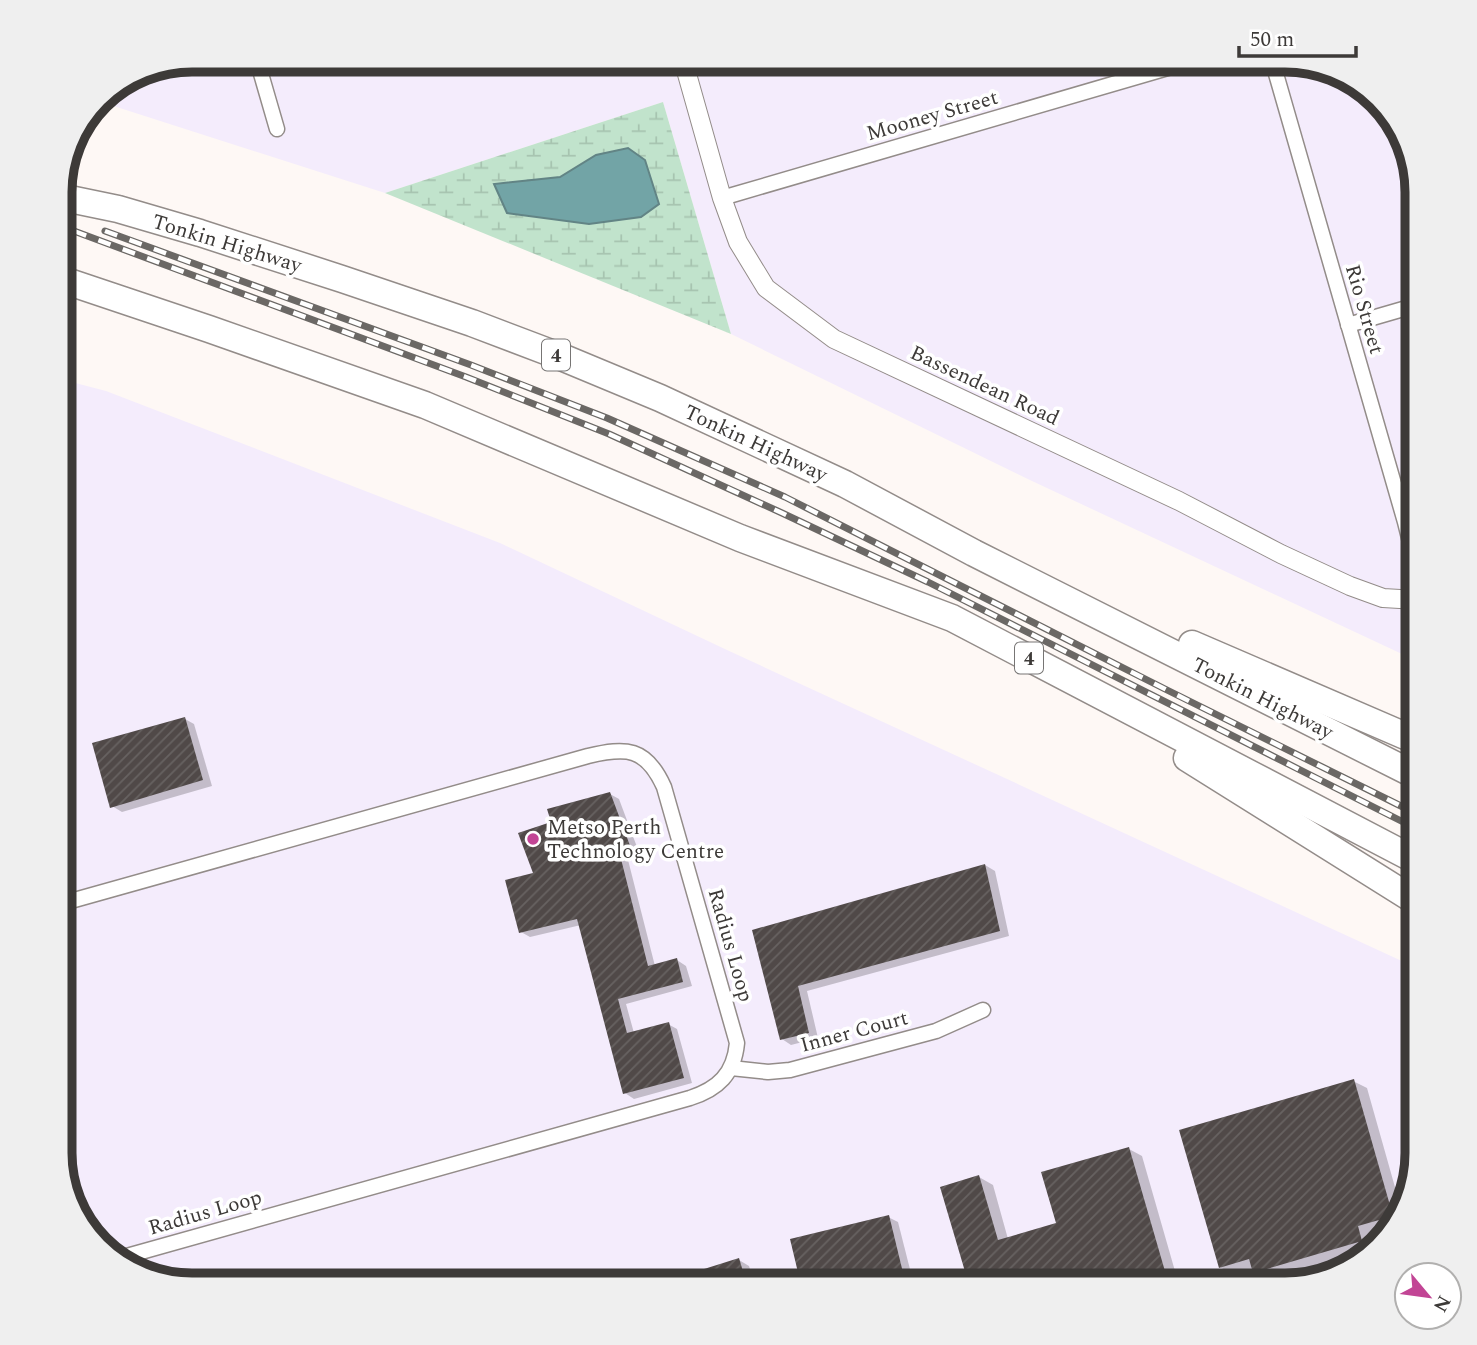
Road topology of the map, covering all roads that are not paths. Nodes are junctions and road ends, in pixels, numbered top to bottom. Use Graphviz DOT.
graph roads {
  1 [pos="260,72"];
  2 [pos="686,72"];
  3 [pos="1154,72"];
  4 [pos="1275,72"];
  5 [pos="277,129"];
  6 [pos="722,198"];
  7 [pos="72,199"];
  8 [pos="72,283"];
  9 [pos="1405,308"];
  10 [pos="1348,325"];
  11 [pos="1405,522"];
  12 [pos="740,538"];
  13 [pos="974,553"];
  14 [pos="1405,599"];
  15 [pos="1405,736"];
  16 [pos="1405,770"];
  17 [pos="1405,854"];
  18 [pos="1405,894"];
  19 [pos="72,901"];
  20 [pos="983,1010"];
  21 [pos="732,1068"];
  22 [pos="129,1255"];
  1 -- 5 [label="street"];
  2 -- 6 [label="street, Bassendean Road"];
  3 -- 6 [label="street, Mooney Street"];
  4 -- 10 [label="street, Rio Street"];
  6 -- 14 [label="street, Bassendean Road"];
  7 -- 13 [label="highway, Tonkin Highway / 4"];
  8 -- 12 [label="highway, 4"];
  9 -- 10 [label="street"];
  10 -- 11 [label="street, Rio Street"];
  12 -- 17 [label="highway, 4"];
  12 -- 18 [label="highway"];
  13 -- 15 [label="highway"];
  13 -- 16 [label="highway, Tonkin Highway / 4"];
  19 -- 21 [label="street, Radius Loop"];
  20 -- 21 [label="street, Inner Court"];
  21 -- 22 [label="street, Radius Loop"];
}
